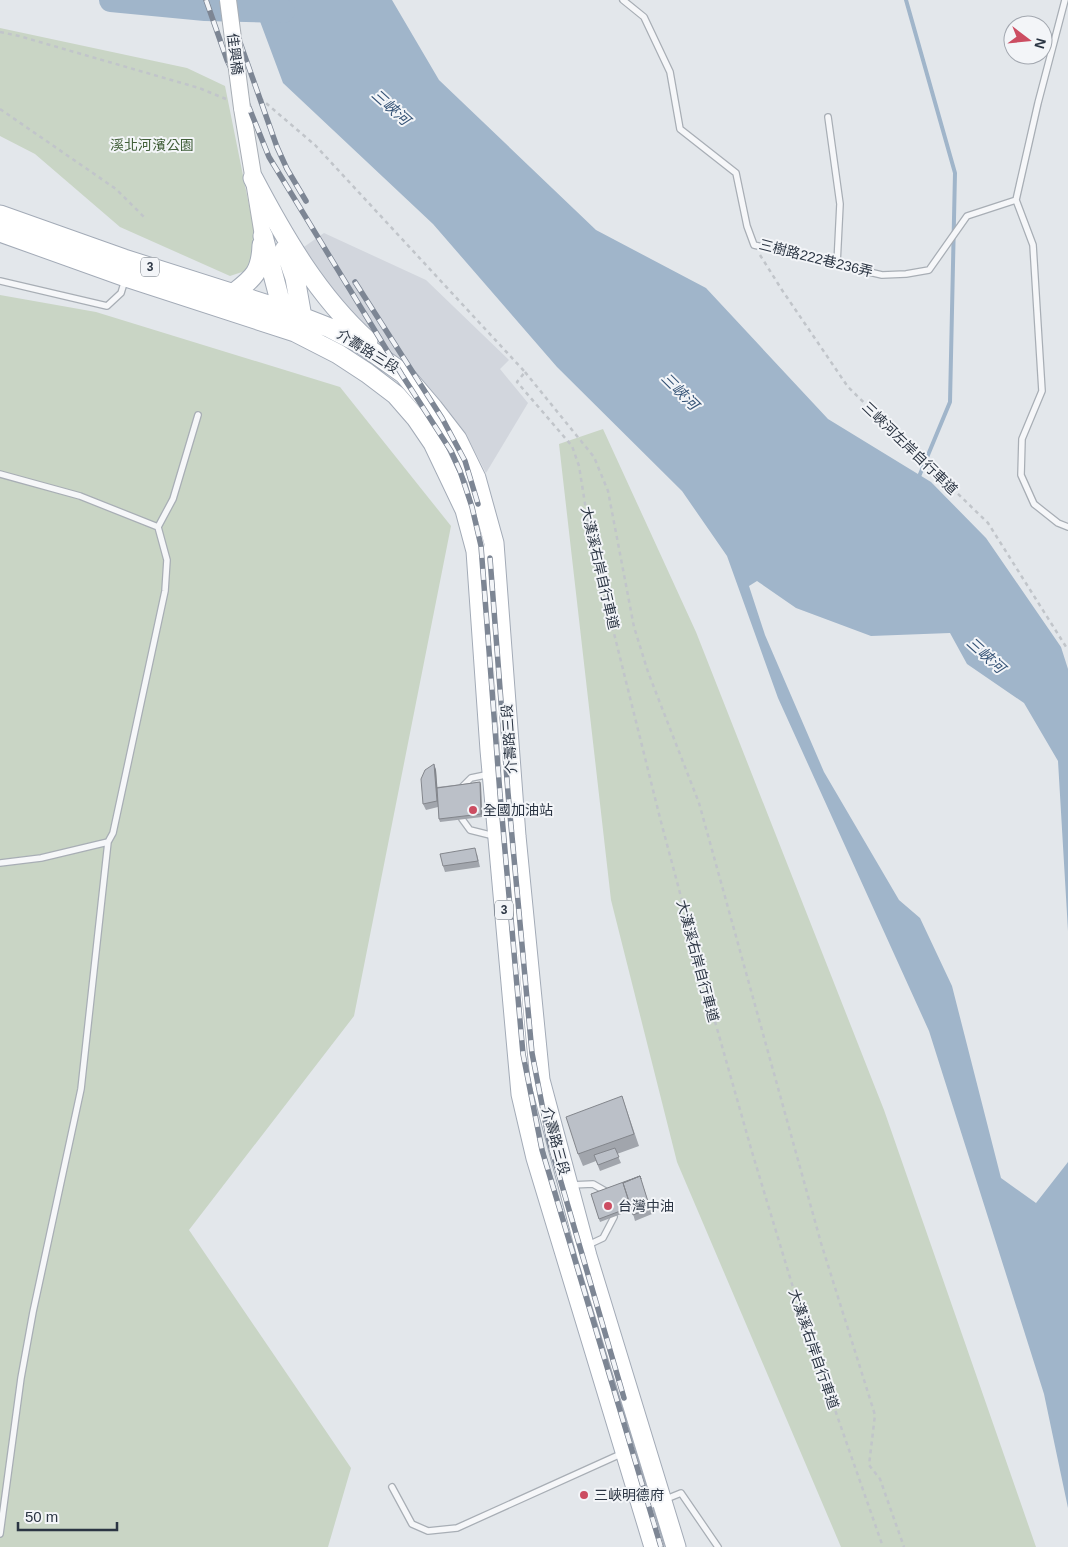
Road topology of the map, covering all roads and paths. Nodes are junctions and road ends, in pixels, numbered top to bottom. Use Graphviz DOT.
graph roads {
  1 [pos="228,0"];
  2 [pos="623,0"];
  3 [pos="1065,0"];
  4 [pos="0,32"];
  5 [pos="260,98"];
  6 [pos="226,99"];
  7 [pos="0,109"];
  8 [pos="828,117"];
  9 [pos="253,178"];
  10 [pos="1016,200"];
  11 [pos="0,214"];
  12 [pos="146,219"];
  13 [pos="275,220"];
  14 [pos="0,232"];
  15 [pos="263,236"];
  16 [pos="754,245"];
  17 [pos="124,259"];
  18 [pos="837,264"];
  19 [pos="126,278"];
  20 [pos="0,282"];
  21 [pos="232,294"];
  22 [pos="284,310"];
  23 [pos="298,324"];
  24 [pos="525,372"];
  25 [pos="404,374"];
  26 [pos="198,415"];
  27 [pos="0,474"];
  28 [pos="158,527"];
  29 [pos="1068,527"];
  30 [pos="1068,650"];
  31 [pos="492,774"];
  32 [pos="461,788"];
  33 [pos="462,819"];
  34 [pos="498,837"];
  35 [pos="108,842"];
  36 [pos="0,864"];
  37 [pos="532,1091"];
  38 [pos="568,1185"];
  39 [pos="607,1192"];
  40 [pos="614,1217"];
  41 [pos="584,1247"];
  42 [pos="625,1452"];
  43 [pos="392,1487"];
  44 [pos="662,1500"];
  45 [pos="642,1508"];
  46 [pos="0,1534"];
  47 [pos="654,1547"];
  48 [pos="676,1547"];
  49 [pos="718,1547"];
  50 [pos="883,1547"];
  51 [pos="904,1547"];
  1 -- 9 [label="street, 佳興橋, bridge"];
  2 -- 16 [label="lane, 三樹路222巷236弄"];
  3 -- 10 [label="lane"];
  4 -- 6 [label="path"];
  5 -- 24 [label="path"];
  7 -- 12 [label="path"];
  8 -- 18 [label="lane"];
  9 -- 13 [label="main road"];
  9 -- 15 [label="street, 佳興橋"];
  10 -- 18 [label="lane, 三樹路222巷236弄"];
  10 -- 29 [label="lane"];
  11 -- 17 [label="main road, 3"];
  13 -- 23 [label="main road"];
  13 -- 25 [label="main road"];
  14 -- 19 [label="main road, 介壽路三段 / 3"];
  15 -- 21 [label="main road"];
  15 -- 22 [label="main road"];
  16 -- 18 [label="lane, 三樹路222巷236弄"];
  16 -- 30 [label="path, 三峽河左岸自行車道"];
  17 -- 19 [label="lane"];
  17 -- 21 [label="main road, 3"];
  19 -- 20 [label="lane"];
  19 -- 23 [label="main road, 介壽路三段 / 3"];
  21 -- 22 [label="main road, 3"];
  22 -- 23 [label="main road"];
  23 -- 25 [label="main road, 介壽路三段 / 3"];
  23 -- 31 [label="main road, 介壽路三段 / 3"];
  24 -- 50 [label="path, 大漢溪右岸自行車道"];
  24 -- 51 [label="path"];
  25 -- 37 [label="main road, 介壽路三段 / 3"];
  26 -- 28 [label="lane"];
  27 -- 28 [label="lane"];
  28 -- 35 [label="lane"];
  31 -- 32 [label="lane"];
  31 -- 34 [label="main road, 介壽路三段 / 3"];
  33 -- 34 [label="lane"];
  34 -- 37 [label="main road, 介壽路三段 / 3"];
  35 -- 36 [label="lane"];
  35 -- 46 [label="lane"];
  37 -- 38 [label="main road, 介壽路三段 / 3"];
  37 -- 42 [label="main road, 介壽路三段 / 3"];
  38 -- 39 [label="lane"];
  38 -- 41 [label="main road, 介壽路三段 / 3"];
  40 -- 41 [label="lane"];
  41 -- 44 [label="main road, 介壽路三段 / 3"];
  42 -- 43 [label="lane"];
  42 -- 45 [label="main road, 介壽路三段 / 3"];
  44 -- 45 [label="lane"];
  44 -- 48 [label="main road, 介壽路三段 / 3"];
  44 -- 49 [label="lane"];
  45 -- 47 [label="main road, 介壽路三段 / 3"];
}
